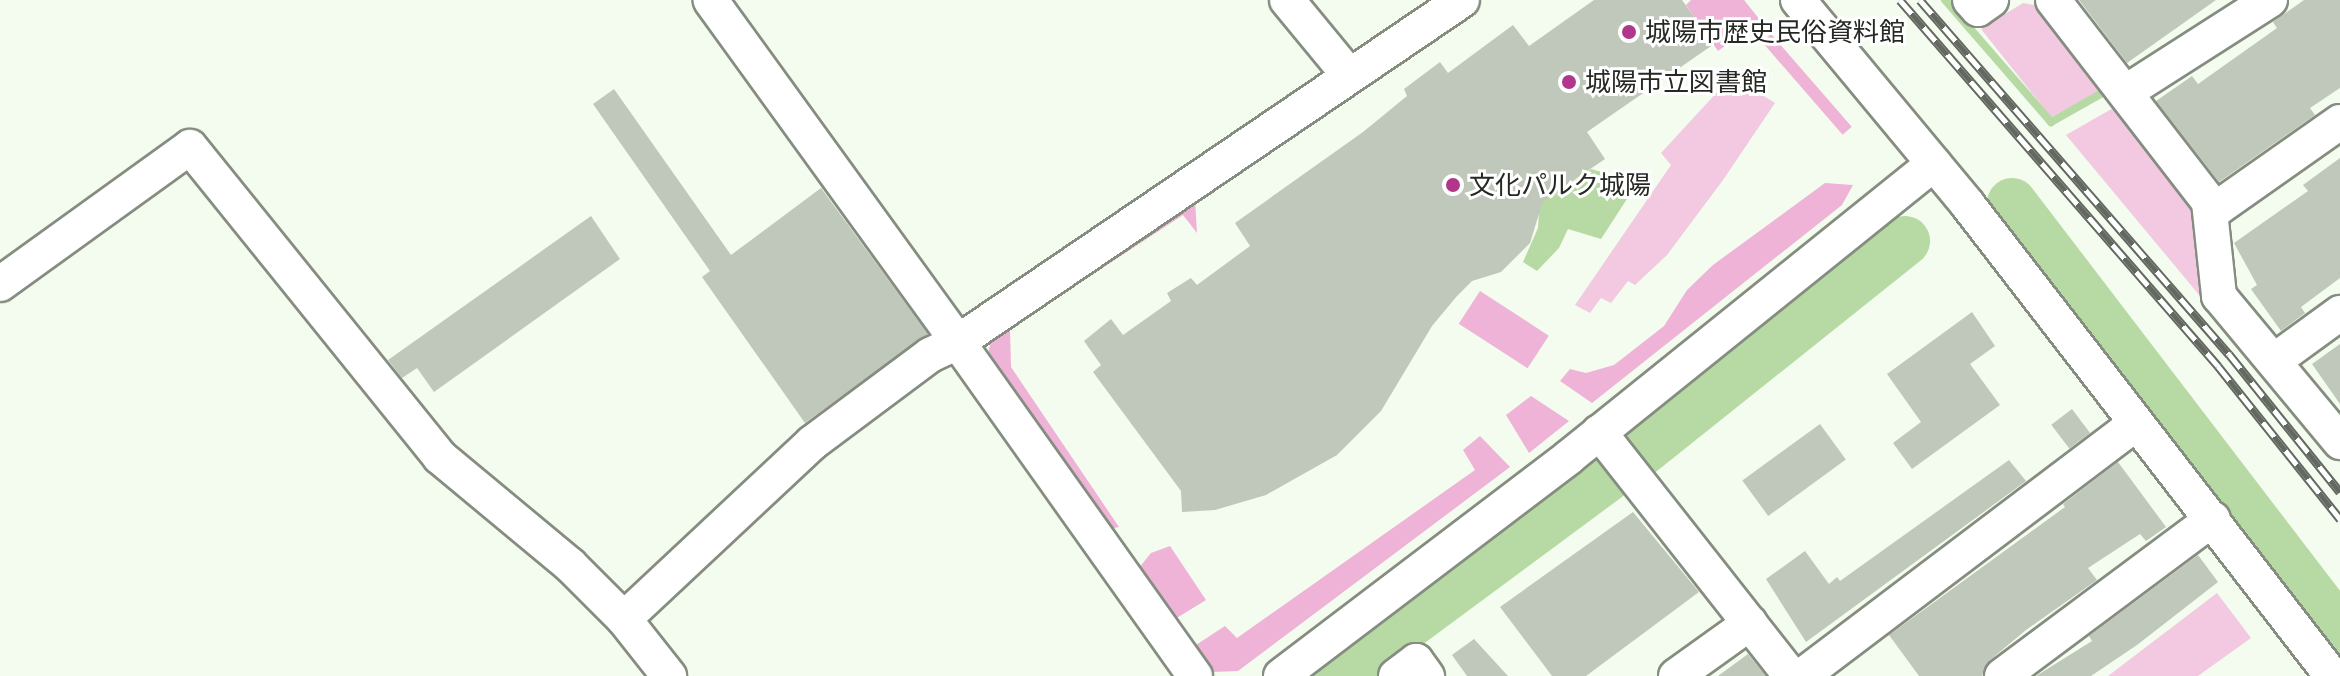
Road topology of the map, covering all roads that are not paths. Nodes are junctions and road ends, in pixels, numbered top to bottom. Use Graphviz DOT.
graph roads {
  1 [pos="710,0"];
  2 [pos="1287,0"];
  3 [pos="1462,0"];
  4 [pos="1798,0"];
  5 [pos="1970,0"];
  6 [pos="1991,0"];
  7 [pos="2053,0"];
  8 [pos="2270,0"];
  9 [pos="1348,74"];
  10 [pos="2126,92"];
  11 [pos="2340,122"];
  12 [pos="1934,164"];
  13 [pos="2209,202"];
  14 [pos="0,284"];
  15 [pos="2340,313"];
  16 [pos="958,342"];
  17 [pos="2274,361"];
  18 [pos="2135,424"];
  19 [pos="1599,432"];
  20 [pos="2340,442"];
  21 [pos="2213,519"];
  22 [pos="624,619"];
  23 [pos="1750,623"];
  24 [pos="669,676"];
  25 [pos="1195,676"];
  26 [pos="1281,676"];
  27 [pos="1396,676"];
  28 [pos="1427,676"];
  29 [pos="1676,676"];
  30 [pos="1791,676"];
  31 [pos="1802,676"];
  32 [pos="2002,676"];
  33 [pos="2332,676"];
  1 -- 16 [label="street"];
  2 -- 9 [label="street"];
  3 -- 9 [label="street"];
  4 -- 12 [label="street"];
  5 -- 6 [label="street"];
  7 -- 10 [label="street"];
  8 -- 10 [label="street"];
  9 -- 16 [label="street"];
  10 -- 13 [label="street"];
  11 -- 13 [label="street"];
  12 -- 18 [label="street"];
  12 -- 19 [label="street"];
  13 -- 17 [label="street"];
  14 -- 22 [label="street"];
  15 -- 17 [label="street"];
  16 -- 22 [label="street"];
  16 -- 25 [label="street"];
  17 -- 20 [label="street"];
  18 -- 21 [label="street"];
  18 -- 31 [label="street"];
  19 -- 23 [label="street"];
  19 -- 26 [label="street"];
  21 -- 32 [label="street"];
  21 -- 33 [label="street"];
  22 -- 24 [label="street"];
  23 -- 29 [label="street"];
  23 -- 30 [label="street"];
  27 -- 28 [label="street"];
}
